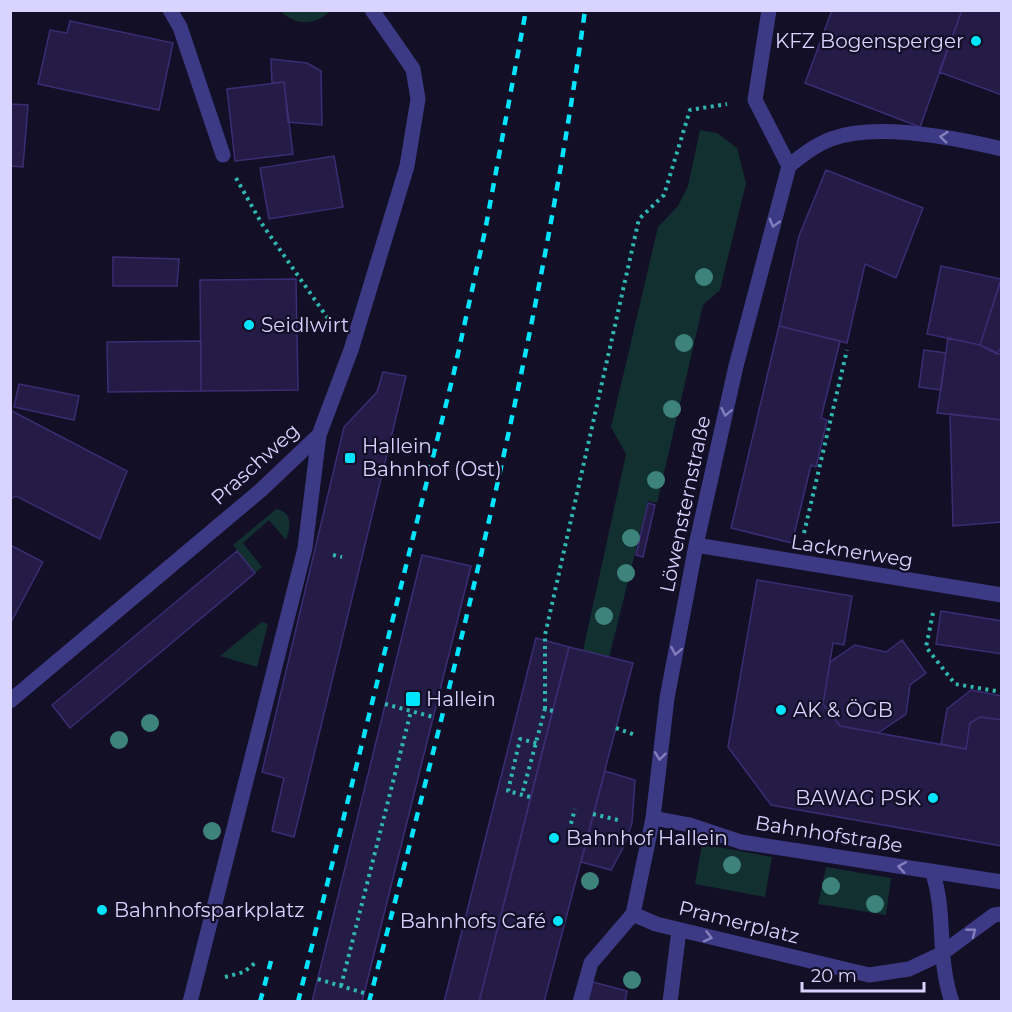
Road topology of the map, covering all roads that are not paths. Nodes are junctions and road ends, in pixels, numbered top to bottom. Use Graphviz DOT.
graph roads {
  1 [pos="170,10"];
  2 [pos="372,10"];
  3 [pos="769,10"];
  4 [pos="1002,149"];
  5 [pos="223,155"];
  6 [pos="789,166"];
  7 [pos="319,435"];
  8 [pos="696,545"];
  9 [pos="1002,596"];
  10 [pos="10,700"];
  11 [pos="653,818"];
  12 [pos="932,871"];
  13 [pos="1002,882"];
  14 [pos="633,914"];
  15 [pos="1002,914"];
  16 [pos="679,930"];
  17 [pos="941,954"];
  18 [pos="190,1002"];
  19 [pos="580,1002"];
  20 [pos="670,1002"];
  21 [pos="952,1002"];
  1 -- 5 [label="street"];
  2 -- 7 [label="street, Praschweg"];
  3 -- 6 [label="street"];
  4 -- 6 [label="street, one-way"];
  6 -- 8 [label="street, Löwensternstraße, one-way"];
  7 -- 10 [label="street, Praschweg"];
  7 -- 18 [label="street"];
  8 -- 9 [label="street, Lacknerweg"];
  8 -- 11 [label="street, Löwensternstraße, one-way"];
  12 -- 11 [label="street, Bahnhofstraße, one-way"];
  11 -- 14 [label="street, Löwensternstraße"];
  12 -- 13 [label="street, Bahnhofstraße"];
  12 -- 17 [label="street"];
  14 -- 16 [label="street, Pramerplatz"];
  14 -- 19 [label="street, Löwensternstraße"];
  17 -- 15 [label="street, Pramerplatz, one-way"];
  16 -- 17 [label="street, Pramerplatz, one-way"];
  16 -- 20 [label="street"];
  17 -- 21 [label="street"];
}
